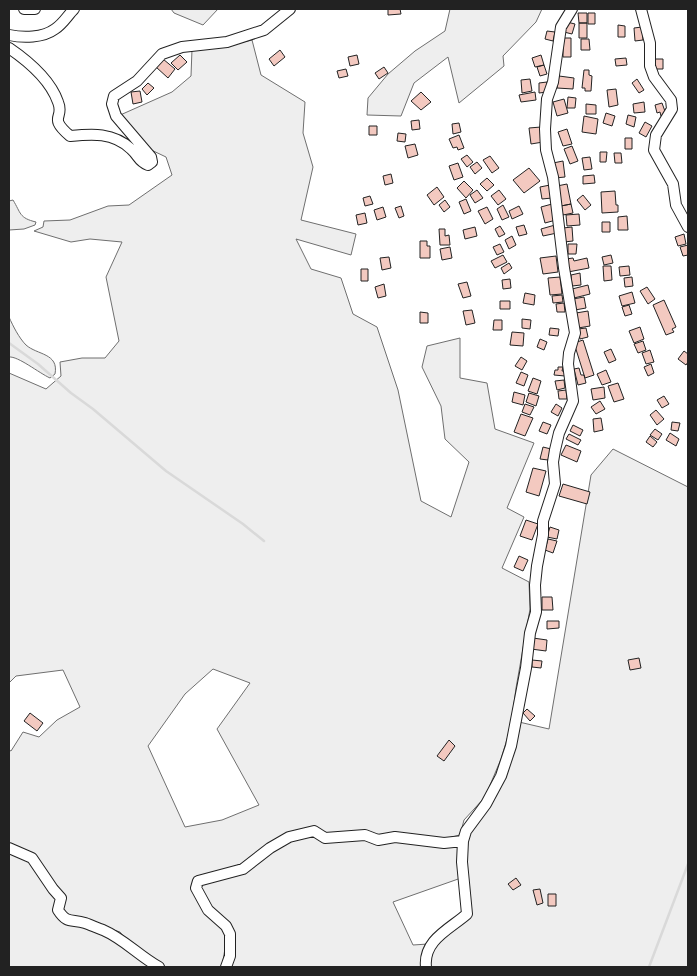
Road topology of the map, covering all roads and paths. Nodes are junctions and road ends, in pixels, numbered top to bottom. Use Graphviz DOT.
graph roads {
  1 [pos="24,9"];
  2 [pos="35,9"];
  3 [pos="74,9"];
  4 [pos="290,9"];
  5 [pos="572,9"];
  6 [pos="641,9"];
  7 [pos="9,35"];
  8 [pos="9,48"];
  9 [pos="688,227"];
  10 [pos="463,841"];
  11 [pos="9,848"];
  12 [pos="159,967"];
  13 [pos="226,967"];
  14 [pos="426,967"];
  1 -- 2 [label="street"];
  3 -- 7 [label="street"];
  4 -- 8 [label="street"];
  5 -- 10 [label="street"];
  6 -- 9 [label="street"];
  10 -- 13 [label="street"];
  10 -- 14 [label="street"];
  11 -- 12 [label="street"];
}
